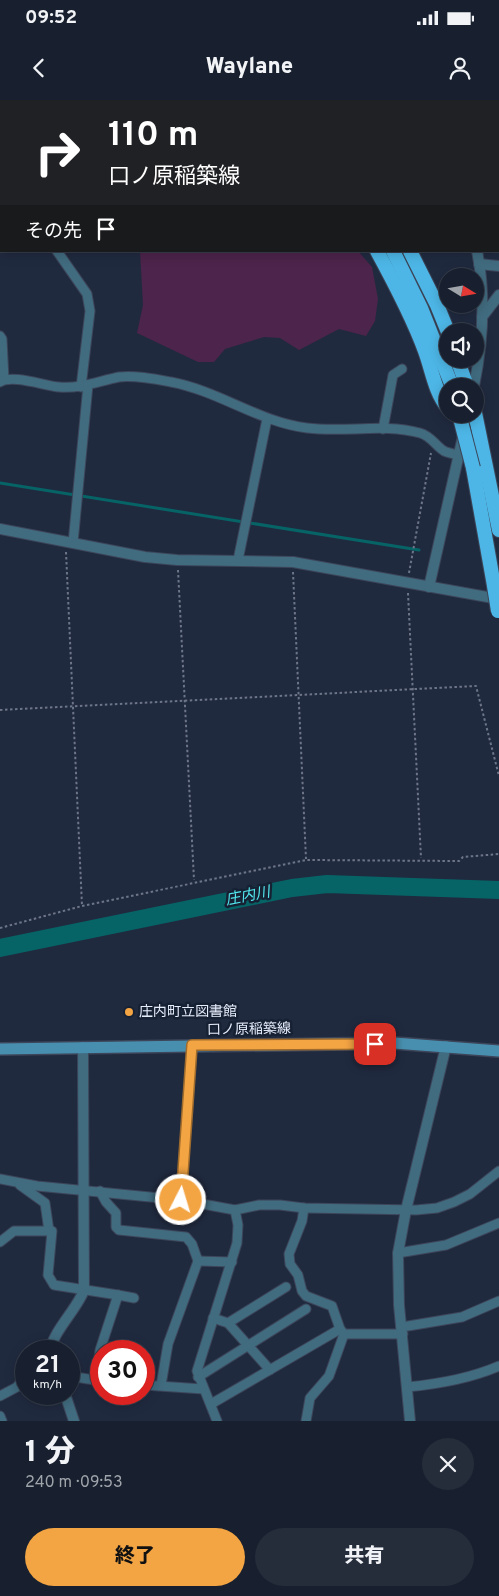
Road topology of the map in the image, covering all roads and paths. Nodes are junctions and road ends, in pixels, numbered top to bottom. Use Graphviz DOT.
graph roads {
  1 [pos="57,252"];
  2 [pos="378,252"];
  3 [pos="393,252"];
  4 [pos="411,252"];
  5 [pos="477,252"];
  6 [pos="479,264"];
  7 [pos="498,264"];
  8 [pos="499,295"];
  9 [pos="482,317"];
  10 [pos="445,323"];
  11 [pos="0,336"];
  12 [pos="402,369"];
  13 [pos="450,378"];
  14 [pos="475,378"];
  15 [pos="2,381"];
  16 [pos="84,386"];
  17 [pos="439,392"];
  18 [pos="267,419"];
  19 [pos="464,423"];
  20 [pos="467,423"];
  21 [pos="470,423"];
  22 [pos="383,429"];
  23 [pos="430,448"];
  24 [pos="459,454"];
  25 [pos="0,529"];
  26 [pos="499,530"];
  27 [pos="69,543"];
  28 [pos="177,560"];
  29 [pos="238,560"];
  30 [pos="293,562"];
  31 [pos="407,584"];
  32 [pos="429,587"];
  33 [pos="499,599"];
  34 [pos="499,613"];
  35 [pos="412,689"];
  36 [pos="298,695"];
  37 [pos="184,701"];
  38 [pos="72,707"];
  39 [pos="0,710"];
  40 [pos="499,776"];
  41 [pos="499,854"];
  42 [pos="421,859"];
  43 [pos="306,860"];
  44 [pos="194,881"];
  45 [pos="82,906"];
  46 [pos="0,928"];
  47 [pos="192,1045"];
  48 [pos="446,1046"];
  49 [pos="83,1048"];
  50 [pos="0,1049"];
  51 [pos="499,1051"];
  52 [pos="498,1176"];
  53 [pos="0,1179"];
  54 [pos="19,1183"];
  55 [pos="84,1190"];
  56 [pos="100,1190"];
  57 [pos="181,1200"];
  58 [pos="304,1208"];
  59 [pos="235,1210"];
  60 [pos="406,1210"];
  61 [pos="499,1223"];
  62 [pos="50,1231"];
  63 [pos="0,1241"];
  64 [pos="398,1253"];
  65 [pos="198,1261"];
  66 [pos="232,1262"];
  67 [pos="286,1287"];
  68 [pos="84,1290"];
  69 [pos="118,1295"];
  70 [pos="134,1298"];
  71 [pos="499,1301"];
  72 [pos="306,1309"];
  73 [pos="214,1318"];
  74 [pos="228,1323"];
  75 [pos="402,1330"];
  76 [pos="342,1332"];
  77 [pos="55,1340"];
  78 [pos="103,1340"];
  79 [pos="247,1345"];
  80 [pos="499,1366"];
  81 [pos="270,1370"];
  82 [pos="198,1377"];
  83 [pos="155,1385"];
  84 [pos="161,1385"];
  85 [pos="407,1387"];
  86 [pos="15,1388"];
  87 [pos="203,1389"];
  88 [pos="0,1396"];
  89 [pos="211,1404"];
  90 [pos="69,1405"];
  91 [pos="0,1416"];
  92 [pos="2,1421"];
  93 [pos="74,1421"];
  94 [pos="217,1421"];
  95 [pos="306,1421"];
  96 [pos="410,1421"];
  1 -- 16 [label="street"];
  2 -- 17 [label="highway"];
  3 -- 13 [label="highway"];
  4 -- 10 [label="highway"];
  5 -- 6 [label="street"];
  6 -- 7 [label="street"];
  6 -- 9 [label="street"];
  8 -- 9 [label="street"];
  9 -- 14 [label="street"];
  11 -- 15 [label="street"];
  12 -- 22 [label="street"];
  15 -- 16 [label="street"];
  16 -- 18 [label="street"];
  16 -- 27 [label="street"];
  18 -- 22 [label="street"];
  18 -- 29 [label="street"];
  19 -- 24 [label="street"];
  20 -- 34 [label="highway, bridge"];
  21 -- 26 [label="highway"];
  22 -- 24 [label="street"];
  23 -- 31 [label="path"];
  24 -- 32 [label="street"];
  25 -- 27 [label="street"];
  27 -- 28 [label="street"];
  27 -- 38 [label="path"];
  28 -- 29 [label="street"];
  28 -- 37 [label="path"];
  29 -- 30 [label="street"];
  30 -- 31 [label="street"];
  30 -- 36 [label="path"];
  31 -- 32 [label="street"];
  31 -- 35 [label="path"];
  32 -- 33 [label="street"];
  35 -- 36 [label="path"];
  35 -- 40 [label="path"];
  35 -- 42 [label="path"];
  36 -- 37 [label="path"];
  36 -- 43 [label="path"];
  37 -- 38 [label="path"];
  37 -- 44 [label="path"];
  38 -- 39 [label="path"];
  38 -- 45 [label="path"];
  41 -- 42 [label="path"];
  42 -- 43 [label="path"];
  43 -- 44 [label="path"];
  44 -- 45 [label="path"];
  45 -- 46 [label="path"];
  47 -- 48 [label="main road, 口ノ原稲築線"];
  47 -- 49 [label="main road, 口ノ原稲築線"];
  47 -- 57 [label="street"];
  48 -- 51 [label="main road, 口ノ原稲築線"];
  48 -- 60 [label="street"];
  49 -- 50 [label="main road, 口ノ原稲築線"];
  49 -- 55 [label="street"];
  52 -- 60 [label="street"];
  53 -- 54 [label="street"];
  54 -- 55 [label="street"];
  54 -- 62 [label="street"];
  55 -- 56 [label="street"];
  55 -- 68 [label="street"];
  56 -- 57 [label="street"];
  56 -- 65 [label="street"];
  57 -- 59 [label="street"];
  58 -- 59 [label="street"];
  58 -- 60 [label="street"];
  58 -- 76 [label="street"];
  59 -- 66 [label="street"];
  60 -- 64 [label="street"];
  61 -- 64 [label="street"];
  62 -- 63 [label="street"];
  62 -- 68 [label="street"];
  64 -- 75 [label="street"];
  65 -- 66 [label="street"];
  65 -- 84 [label="street"];
  66 -- 73 [label="street"];
  67 -- 74 [label="street"];
  68 -- 69 [label="street"];
  68 -- 77 [label="street"];
  69 -- 70 [label="street"];
  69 -- 78 [label="street"];
  71 -- 75 [label="street"];
  72 -- 79 [label="street"];
  73 -- 74 [label="street"];
  73 -- 82 [label="street"];
  74 -- 79 [label="street"];
  75 -- 76 [label="street"];
  75 -- 85 [label="street"];
  76 -- 81 [label="street"];
  76 -- 95 [label="street"];
  79 -- 81 [label="street"];
  79 -- 82 [label="street"];
  80 -- 85 [label="street"];
  81 -- 89 [label="street"];
  82 -- 87 [label="street"];
  83 -- 84 [label="street"];
  84 -- 87 [label="street"];
  85 -- 96 [label="street"];
  86 -- 88 [label="street"];
  87 -- 89 [label="street"];
  89 -- 94 [label="street"];
  90 -- 93 [label="street"];
  91 -- 92 [label="street"];
}
